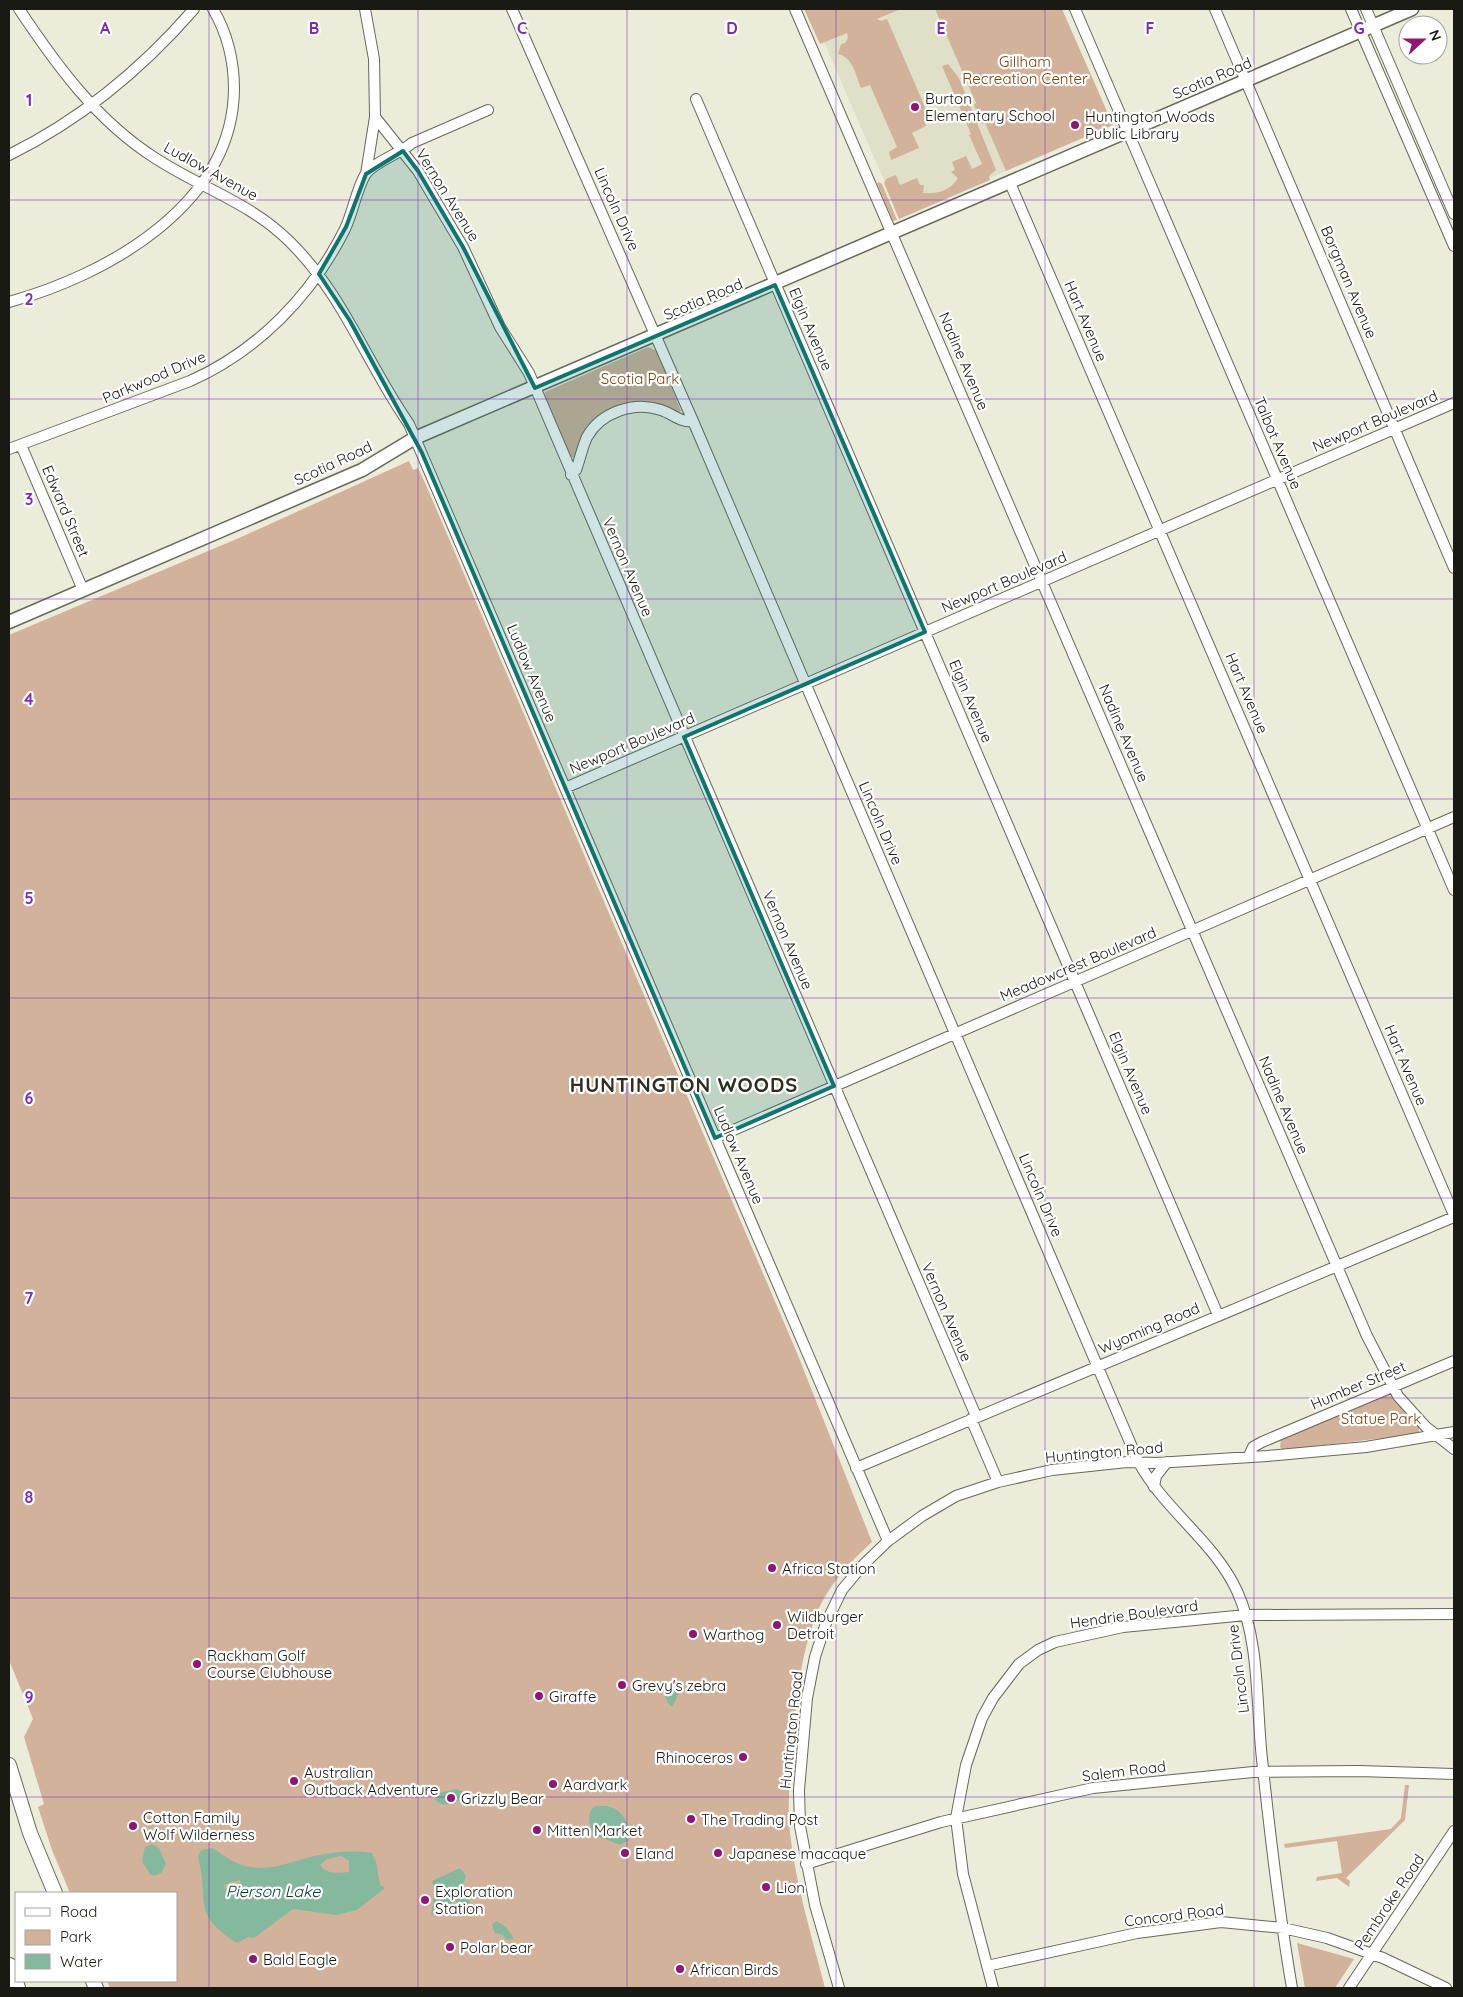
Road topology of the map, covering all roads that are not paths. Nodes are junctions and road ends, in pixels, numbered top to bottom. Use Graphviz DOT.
graph roads {
  1 [pos="19,9"];
  2 [pos="194,9"];
  3 [pos="213,9"];
  4 [pos="365,9"];
  5 [pos="512,9"];
  6 [pos="795,9"];
  7 [pos="1075,9"];
  8 [pos="1215,9"];
  9 [pos="1351,9"];
  10 [pos="1366,9"];
  11 [pos="1412,9"];
  12 [pos="1373,26"];
  13 [pos="1361,31"];
  14 [pos="1246,81"];
  15 [pos="696,99"];
  16 [pos="91,106"];
  17 [pos="488,110"];
  18 [pos="375,117"];
  19 [pos="1129,132"];
  20 [pos="1424,145"];
  21 [pos="1413,149"];
  22 [pos="403,152"];
  23 [pos="9,155"];
  24 [pos="366,174"];
  25 [pos="203,183"];
  26 [pos="1010,183"];
  27 [pos="1454,214"];
  28 [pos="893,234"];
  29 [pos="1454,246"];
  30 [pos="319,274"];
  31 [pos="775,285"];
  32 [pos="9,302"];
  33 [pos="656,336"];
  34 [pos="534,388"];
  35 [pos="1454,403"];
  36 [pos="693,421"];
  37 [pos="1395,428"];
  38 [pos="416,438"];
  39 [pos="21,444"];
  40 [pos="9,449"];
  41 [pos="571,475"];
  42 [pos="1278,480"];
  43 [pos="1161,530"];
  44 [pos="1454,568"];
  45 [pos="1043,581"];
  46 [pos="83,590"];
  47 [pos="9,622"];
  48 [pos="925,632"];
  49 [pos="806,684"];
  50 [pos="684,737"];
  51 [pos="565,788"];
  52 [pos="1454,817"];
  53 [pos="1428,829"];
  54 [pos="1310,880"];
  55 [pos="1454,890"];
  56 [pos="1192,931"];
  57 [pos="1075,981"];
  58 [pos="955,1033"];
  59 [pos="834,1086"];
  60 [pos="715,1138"];
  61 [pos="1454,1216"];
  62 [pos="1336,1266"];
  63 [pos="1218,1315"];
  64 [pos="1454,1361"];
  65 [pos="1098,1366"];
  66 [pos="1392,1387"];
  67 [pos="973,1418"];
  68 [pos="1454,1432"];
  69 [pos="1437,1434"];
  70 [pos="1274,1437"];
  71 [pos="1454,1449"];
  72 [pos="1276,1455"];
  73 [pos="1250,1456"];
  74 [pos="1138,1462"];
  75 [pos="1167,1462"];
  76 [pos="856,1468"];
  77 [pos="998,1482"];
  78 [pos="1154,1487"];
  79 [pos="888,1541"];
  80 [pos="1454,1614"];
  81 [pos="1246,1615"];
  82 [pos="9,1765"];
  83 [pos="1264,1772"];
  84 [pos="1454,1774"];
  85 [pos="956,1818"];
  86 [pos="1454,1832"];
  87 [pos="806,1864"];
  88 [pos="56,1892"];
  89 [pos="1283,1928"];
  90 [pos="1373,1954"];
  91 [pos="987,1966"];
  92 [pos="9,1967"];
  93 [pos="16,1988"];
  94 [pos="839,1988"];
  95 [pos="993,1988"];
  96 [pos="1292,1988"];
  97 [pos="1349,1988"];
  98 [pos="1446,1988"];
  1 -- 16 [label="street, Ludlow Avenue"];
  2 -- 16 [label="street"];
  3 -- 25 [label="street"];
  4 -- 18 [label="street"];
  5 -- 33 [label="street, Lincoln Drive"];
  6 -- 28 [label="street, Nadine Avenue"];
  7 -- 19 [label="street, Talbot Avenue"];
  8 -- 14 [label="street, Borgman Avenue"];
  9 -- 13 [label="street"];
  10 -- 12 [label="street"];
  11 -- 12 [label="street, Scotia Road"];
  12 -- 13 [label="street, Scotia Road"];
  12 -- 20 [label="street"];
  13 -- 14 [label="street, Scotia Road"];
  13 -- 21 [label="street"];
  14 -- 19 [label="street, Scotia Road"];
  14 -- 37 [label="street, Borgman Avenue"];
  15 -- 31 [label="street, Elgin Avenue"];
  16 -- 23 [label="street"];
  16 -- 25 [label="street, Ludlow Avenue"];
  17 -- 22 [label="street"];
  18 -- 22 [label="street, Vernon Avenue"];
  18 -- 24 [label="street, Parkwood Drive"];
  19 -- 26 [label="street, Scotia Road"];
  19 -- 42 [label="street, Talbot Avenue"];
  20 -- 21 [label="street"];
  20 -- 27 [label="street"];
  21 -- 29 [label="street"];
  22 -- 24 [label="street"];
  22 -- 34 [label="street, Vernon Avenue"];
  24 -- 30 [label="street, Parkwood Drive"];
  25 -- 30 [label="street, Ludlow Avenue"];
  25 -- 32 [label="street"];
  26 -- 28 [label="street, Scotia Road"];
  26 -- 43 [label="street, Hart Avenue"];
  28 -- 31 [label="street, Scotia Road"];
  28 -- 45 [label="street, Nadine Avenue"];
  30 -- 38 [label="street, Ludlow Avenue"];
  30 -- 39 [label="street, Parkwood Drive"];
  31 -- 33 [label="street, Scotia Road"];
  31 -- 48 [label="street, Elgin Avenue"];
  33 -- 34 [label="street, Scotia Road"];
  33 -- 36 [label="street, Lincoln Drive"];
  34 -- 38 [label="street, Scotia Road"];
  34 -- 41 [label="street, Vernon Avenue"];
  35 -- 37 [label="street, Newport Boulevard"];
  36 -- 41 [label="street"];
  36 -- 49 [label="street, Lincoln Drive"];
  37 -- 42 [label="street, Newport Boulevard"];
  37 -- 44 [label="street, Borgman Avenue"];
  38 -- 46 [label="street, Scotia Road"];
  38 -- 51 [label="street, Ludlow Avenue"];
  39 -- 40 [label="street, Parkwood Drive"];
  39 -- 46 [label="street, Edward Street"];
  41 -- 50 [label="street, Vernon Avenue"];
  42 -- 43 [label="street, Newport Boulevard"];
  42 -- 53 [label="street, Talbot Avenue"];
  43 -- 45 [label="street, Newport Boulevard"];
  43 -- 54 [label="street, Hart Avenue"];
  45 -- 48 [label="street, Newport Boulevard"];
  45 -- 56 [label="street, Nadine Avenue"];
  46 -- 47 [label="street, Scotia Road"];
  48 -- 49 [label="street, Newport Boulevard"];
  48 -- 57 [label="street, Elgin Avenue"];
  49 -- 50 [label="street, Newport Boulevard"];
  49 -- 58 [label="street, Lincoln Drive"];
  50 -- 51 [label="street, Newport Boulevard"];
  50 -- 59 [label="street, Vernon Avenue"];
  51 -- 60 [label="street, Ludlow Avenue"];
  52 -- 53 [label="street, Meadowcrest Boulevard"];
  53 -- 54 [label="street, Meadowcrest Boulevard"];
  53 -- 55 [label="street, Talbot Avenue"];
  54 -- 56 [label="street, Meadowcrest Boulevard"];
  54 -- 61 [label="street, Hart Avenue"];
  56 -- 57 [label="street, Meadowcrest Boulevard"];
  56 -- 62 [label="street, Nadine Avenue"];
  57 -- 58 [label="street, Meadowcrest Boulevard"];
  57 -- 63 [label="street, Elgin Avenue"];
  58 -- 59 [label="street, Meadowcrest Boulevard"];
  58 -- 65 [label="street, Lincoln Drive"];
  59 -- 60 [label="street, Meadowcrest Boulevard"];
  59 -- 67 [label="street, Vernon Avenue"];
  60 -- 76 [label="street, Ludlow Avenue"];
  61 -- 62 [label="street, Wyoming Road"];
  62 -- 63 [label="street, Wyoming Road"];
  62 -- 66 [label="street, Nadine Avenue"];
  63 -- 65 [label="street, Wyoming Road"];
  64 -- 66 [label="street, Humber Street"];
  65 -- 67 [label="street, Wyoming Road"];
  65 -- 74 [label="street, Lincoln Drive"];
  66 -- 69 [label="street, Nadine Avenue"];
  66 -- 70 [label="street, Humber Street"];
  67 -- 76 [label="street, Wyoming Road"];
  67 -- 77 [label="street, Vernon Avenue"];
  68 -- 69 [label="street, Huntington Road"];
  69 -- 71 [label="street, Nadine Avenue"];
  69 -- 72 [label="street, Huntington Road"];
  70 -- 72 [label="street"];
  70 -- 73 [label="street, Humber Street"];
  72 -- 73 [label="street, Huntington Road"];
  73 -- 75 [label="street, Huntington Road"];
  74 -- 75 [label="street, Huntington Road"];
  74 -- 77 [label="street, Huntington Road"];
  74 -- 78 [label="street, Lincoln Drive"];
  75 -- 78 [label="street"];
  76 -- 79 [label="street, Ludlow Avenue"];
  77 -- 79 [label="street, Huntington Road"];
  78 -- 81 [label="street, Lincoln Drive"];
  79 -- 87 [label="street, Huntington Road"];
  80 -- 81 [label="street, Hendrie Boulevard"];
  81 -- 83 [label="street, Lincoln Drive"];
  81 -- 85 [label="street, Hendrie Boulevard"];
  82 -- 88 [label="main road"];
  83 -- 84 [label="street, Salem Road"];
  83 -- 85 [label="street, Salem Road"];
  83 -- 89 [label="street, Lincoln Drive"];
  85 -- 87 [label="street, Salem Road"];
  85 -- 91 [label="street, Hendrie Boulevard"];
  86 -- 90 [label="street, Pembroke Road"];
  87 -- 94 [label="street, Huntington Road"];
  89 -- 90 [label="street, Concord Road"];
  89 -- 91 [label="street, Concord Road"];
  89 -- 96 [label="street, Lincoln Drive"];
  90 -- 97 [label="street, Pembroke Road"];
  90 -- 98 [label="street, Concord Road"];
  91 -- 95 [label="street, Hendrie Boulevard"];
  92 -- 93 [label="highway"];
}
